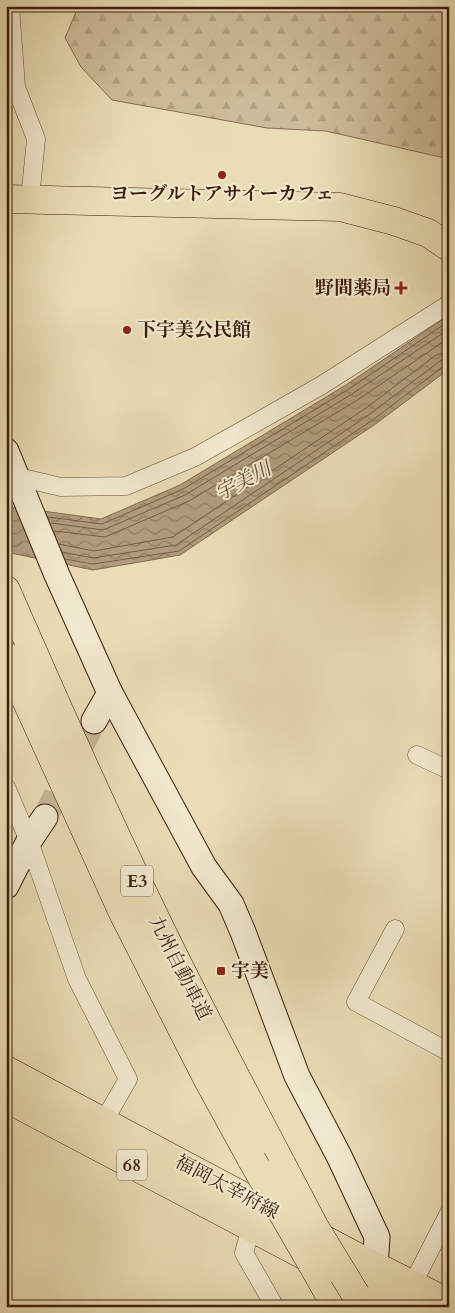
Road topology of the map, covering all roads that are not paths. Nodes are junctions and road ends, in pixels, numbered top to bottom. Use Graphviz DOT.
graph roads {
  1 [pos="10,6"];
  2 [pos="18,199"];
  3 [pos="449,247"];
  4 [pos="449,304"];
  5 [pos="6,451"];
  6 [pos="14,478"];
  7 [pos="6,590"];
  8 [pos="6,656"];
  9 [pos="110,693"];
  10 [pos="94,721"];
  11 [pos="417,755"];
  12 [pos="449,770"];
  13 [pos="6,787"];
  14 [pos="45,817"];
  15 [pos="29,841"];
  16 [pos="6,886"];
  17 [pos="395,929"];
  18 [pos="449,1052"];
  19 [pos="6,1070"];
  20 [pos="6,1098"];
  21 [pos="104,1121"];
  22 [pos="449,1213"];
  23 [pos="251,1227"];
  24 [pos="375,1267"];
  25 [pos="407,1296"];
  26 [pos="352,1303"];
  27 [pos="449,1303"];
  28 [pos="275,1307"];
  1 -- 2 [label="street"];
  2 -- 3 [label="main road"];
  4 -- 6 [label="street"];
  5 -- 6 [label="street"];
  6 -- 9 [label="street"];
  7 -- 26 [label="main road, 九州自動車道 / E3, bridge"];
  8 -- 26 [label="main road, 九州自動車道 / E3, bridge"];
  9 -- 10 [label="street"];
  9 -- 24 [label="street"];
  11 -- 12 [label="street"];
  13 -- 15 [label="street"];
  14 -- 15 [label="street"];
  15 -- 16 [label="street"];
  15 -- 21 [label="street"];
  17 -- 18 [label="street"];
  19 -- 21 [label="main road, 福岡太宰府線 / 68"];
  20 -- 23 [label="main road, 福岡太宰府線 / 68"];
  21 -- 24 [label="main road, 福岡太宰府線 / 68"];
  22 -- 25 [label="street"];
  23 -- 25 [label="main road, 福岡太宰府線 / 68"];
  23 -- 28 [label="street"];
  24 -- 25 [label="main road, 福岡太宰府線 / 68"];
  25 -- 27 [label="main road, 福岡太宰府線 / 68"];
}
